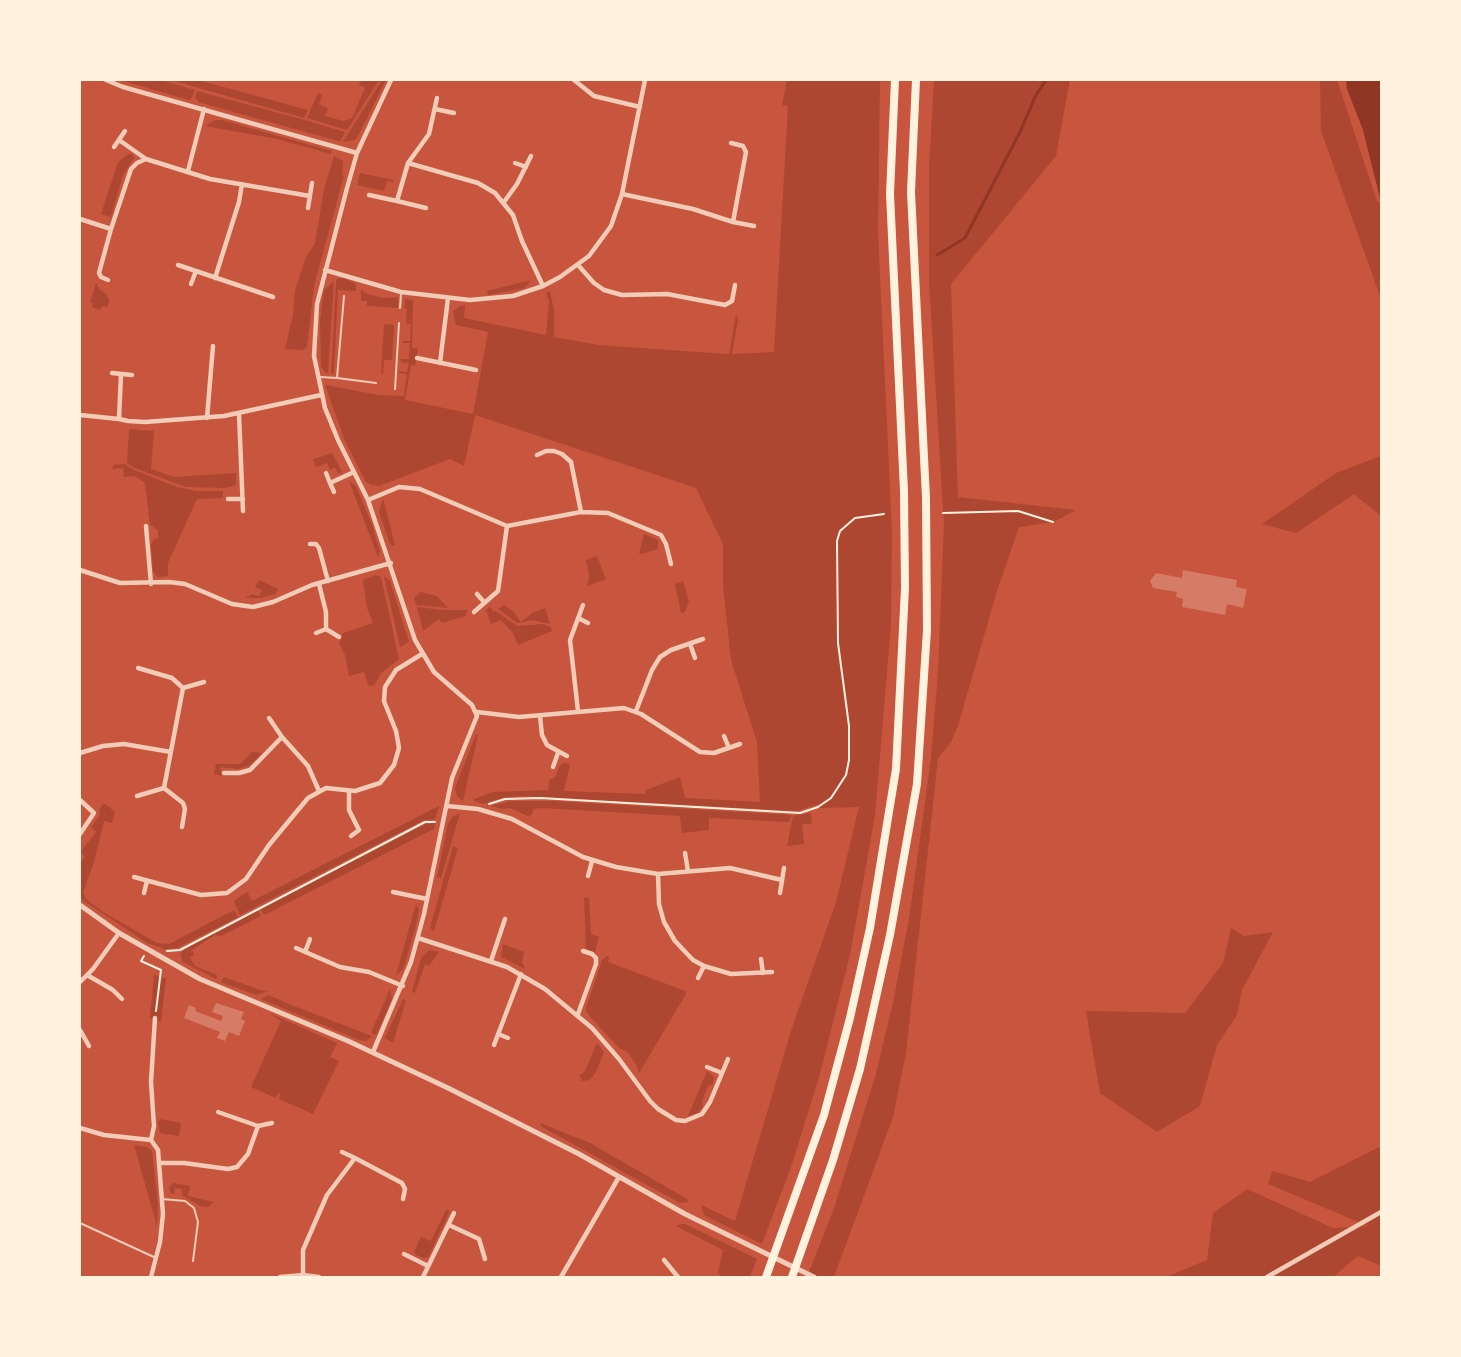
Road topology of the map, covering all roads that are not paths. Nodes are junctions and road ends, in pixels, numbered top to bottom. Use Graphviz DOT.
graph roads {
  1 [pos="106,80"];
  2 [pos="391,80"];
  3 [pos="574,80"];
  4 [pos="645,80"];
  5 [pos="895,80"];
  6 [pos="916,80"];
  7 [pos="437,98"];
  8 [pos="640,107"];
  9 [pos="204,109"];
  10 [pos="435,109"];
  11 [pos="454,113"];
  12 [pos="126,130"];
  13 [pos="119,140"];
  14 [pos="731,143"];
  15 [pos="114,147"];
  16 [pos="357,152"];
  17 [pos="531,156"];
  18 [pos="146,159"];
  19 [pos="515,163"];
  20 [pos="408,164"];
  21 [pos="526,167"];
  22 [pos="188,171"];
  23 [pos="312,183"];
  24 [pos="242,184"];
  25 [pos="622,194"];
  26 [pos="370,195"];
  27 [pos="310,196"];
  28 [pos="397,201"];
  29 [pos="504,202"];
  30 [pos="308,208"];
  31 [pos="426,208"];
  32 [pos="80,218"];
  33 [pos="733,222"];
  34 [pos="754,226"];
  35 [pos="112,229"];
  36 [pos="178,265"];
  37 [pos="578,265"];
  38 [pos="325,270"];
  39 [pos="196,271"];
  40 [pos="215,278"];
  41 [pos="108,280"];
  42 [pos="192,284"];
  43 [pos="735,285"];
  44 [pos="543,286"];
  45 [pos="401,292"];
  46 [pos="344,296"];
  47 [pos="273,298"];
  48 [pos="448,298"];
  49 [pos="400,308"];
  50 [pos="399,323"];
  51 [pos="213,346"];
  52 [pos="417,358"];
  53 [pos="440,363"];
  54 [pos="476,370"];
  55 [pos="112,373"];
  56 [pos="121,374"];
  57 [pos="132,375"];
  58 [pos="317,377"];
  59 [pos="337,378"];
  60 [pos="376,383"];
  61 [pos="395,389"];
  62 [pos="321,395"];
  63 [pos="239,414"];
  64 [pos="80,416"];
  65 [pos="207,418"];
  66 [pos="119,419"];
  67 [pos="537,456"];
  68 [pos="354,472"];
  69 [pos="326,473"];
  70 [pos="330,483"];
  71 [pos="334,492"];
  72 [pos="228,499"];
  73 [pos="243,499"];
  74 [pos="368,500"];
  75 [pos="243,511"];
  76 [pos="581,512"];
  77 [pos="146,526"];
  78 [pos="506,526"];
  79 [pos="310,544"];
  80 [pos="390,563"];
  81 [pos="671,564"];
  82 [pos="80,570"];
  83 [pos="328,581"];
  84 [pos="151,584"];
  85 [pos="318,584"];
  86 [pos="477,594"];
  87 [pos="484,602"];
  88 [pos="583,604"];
  89 [pos="474,612"];
  90 [pos="578,618"];
  91 [pos="588,623"];
  92 [pos="326,629"];
  93 [pos="316,633"];
  94 [pos="339,637"];
  95 [pos="703,640"];
  96 [pos="690,644"];
  97 [pos="422,654"];
  98 [pos="695,658"];
  99 [pos="138,668"];
  100 [pos="204,682"];
  101 [pos="184,688"];
  102 [pos="578,711"];
  103 [pos="636,711"];
  104 [pos="477,712"];
  105 [pos="540,716"];
  106 [pos="269,718"];
  107 [pos="724,736"];
  108 [pos="282,737"];
  109 [pos="740,744"];
  110 [pos="729,748"];
  111 [pos="171,752"];
  112 [pos="80,753"];
  113 [pos="558,753"];
  114 [pos="567,756"];
  115 [pos="552,767"];
  116 [pos="224,773"];
  117 [pos="164,788"];
  118 [pos="350,790"];
  119 [pos="318,791"];
  120 [pos="138,796"];
  121 [pos="80,800"];
  122 [pos="447,806"];
  123 [pos="182,828"];
  124 [pos="80,834"];
  125 [pos="352,836"];
  126 [pos="685,853"];
  127 [pos="592,861"];
  128 [pos="784,868"];
  129 [pos="688,871"];
  130 [pos="658,874"];
  131 [pos="588,876"];
  132 [pos="134,878"];
  133 [pos="782,880"];
  134 [pos="147,881"];
  135 [pos="393,892"];
  136 [pos="780,892"];
  137 [pos="144,893"];
  138 [pos="427,899"];
  139 [pos="80,905"];
  140 [pos="504,919"];
  141 [pos="119,933"];
  142 [pos="418,938"];
  143 [pos="310,939"];
  144 [pos="296,948"];
  145 [pos="583,951"];
  146 [pos="304,952"];
  147 [pos="761,958"];
  148 [pos="491,961"];
  149 [pos="704,966"];
  150 [pos="772,972"];
  151 [pos="763,973"];
  152 [pos="521,974"];
  153 [pos="87,975"];
  154 [pos="698,978"];
  155 [pos="80,982"];
  156 [pos="403,986"];
  157 [pos="122,999"];
  158 [pos="578,1014"];
  159 [pos="155,1018"];
  160 [pos="80,1030"];
  161 [pos="498,1034"];
  162 [pos="508,1038"];
  163 [pos="494,1045"];
  164 [pos="89,1046"];
  165 [pos="374,1052"];
  166 [pos="728,1059"];
  167 [pos="708,1067"];
  168 [pos="722,1073"];
  169 [pos="218,1112"];
  170 [pos="272,1123"];
  171 [pos="258,1126"];
  172 [pos="80,1128"];
  173 [pos="150,1140"];
  174 [pos="342,1152"];
  175 [pos="355,1158"];
  176 [pos="159,1163"];
  177 [pos="619,1177"];
  178 [pos="162,1199"];
  179 [pos="403,1199"];
  180 [pos="1381,1212"];
  181 [pos="454,1214"];
  182 [pos="80,1223"];
  183 [pos="449,1225"];
  184 [pos="404,1254"];
  185 [pos="156,1258"];
  186 [pos="485,1258"];
  187 [pos="664,1260"];
  188 [pos="193,1261"];
  189 [pos="428,1266"];
  190 [pos="303,1275"];
  191 [pos="151,1277"];
  192 [pos="280,1277"];
  193 [pos="319,1277"];
  194 [pos="423,1277"];
  195 [pos="561,1277"];
  196 [pos="678,1277"];
  197 [pos="766,1277"];
  198 [pos="792,1277"];
  199 [pos="814,1277"];
  200 [pos="1267,1277"];
  1 -- 9 [label="street"];
  2 -- 16 [label="street"];
  3 -- 8 [label="street"];
  4 -- 8 [label="street"];
  5 -- 197 [label="highway"];
  6 -- 198 [label="highway"];
  7 -- 10 [label="street"];
  8 -- 25 [label="street"];
  9 -- 16 [label="street"];
  9 -- 22 [label="street"];
  10 -- 11 [label="street"];
  10 -- 20 [label="street"];
  12 -- 13 [label="street"];
  13 -- 15 [label="street"];
  13 -- 18 [label="street"];
  14 -- 33 [label="street"];
  16 -- 38 [label="street"];
  17 -- 21 [label="street"];
  18 -- 22 [label="street"];
  18 -- 35 [label="street"];
  19 -- 21 [label="street"];
  20 -- 28 [label="street"];
  20 -- 29 [label="street"];
  21 -- 29 [label="street"];
  22 -- 24 [label="street"];
  23 -- 27 [label="street"];
  24 -- 27 [label="street"];
  24 -- 40 [label="street"];
  25 -- 33 [label="street"];
  25 -- 37 [label="street"];
  26 -- 28 [label="street"];
  27 -- 30 [label="street"];
  28 -- 31 [label="street"];
  29 -- 44 [label="street"];
  32 -- 35 [label="street"];
  33 -- 34 [label="street"];
  35 -- 41 [label="street"];
  36 -- 39 [label="street"];
  37 -- 43 [label="street"];
  37 -- 44 [label="street"];
  38 -- 45 [label="street"];
  38 -- 58 [label="street"];
  39 -- 40 [label="street"];
  39 -- 42 [label="street"];
  40 -- 47 [label="street"];
  44 -- 48 [label="street"];
  45 -- 48 [label="street"];
  45 -- 49 [label="lane"];
  46 -- 59 [label="lane"];
  48 -- 53 [label="street"];
  50 -- 61 [label="lane"];
  51 -- 65 [label="street"];
  52 -- 53 [label="street"];
  53 -- 54 [label="street"];
  55 -- 56 [label="street"];
  56 -- 57 [label="street"];
  56 -- 66 [label="street"];
  58 -- 59 [label="lane"];
  58 -- 62 [label="street"];
  59 -- 60 [label="lane"];
  62 -- 63 [label="street"];
  62 -- 68 [label="street"];
  63 -- 65 [label="street"];
  63 -- 73 [label="street"];
  64 -- 66 [label="street"];
  65 -- 66 [label="street"];
  67 -- 76 [label="street"];
  68 -- 70 [label="street"];
  68 -- 74 [label="street"];
  69 -- 70 [label="street"];
  70 -- 71 [label="street"];
  72 -- 73 [label="street"];
  73 -- 75 [label="street"];
  74 -- 78 [label="street"];
  74 -- 80 [label="street"];
  76 -- 78 [label="street"];
  76 -- 81 [label="street"];
  77 -- 84 [label="street"];
  78 -- 87 [label="street"];
  79 -- 83 [label="street"];
  80 -- 83 [label="street"];
  80 -- 97 [label="street"];
  82 -- 84 [label="street"];
  83 -- 85 [label="street"];
  84 -- 85 [label="street"];
  85 -- 92 [label="street"];
  86 -- 87 [label="street"];
  87 -- 89 [label="street"];
  88 -- 90 [label="street"];
  90 -- 91 [label="street"];
  90 -- 102 [label="street"];
  92 -- 93 [label="street"];
  92 -- 94 [label="street"];
  95 -- 96 [label="street"];
  96 -- 98 [label="street"];
  96 -- 103 [label="street"];
  97 -- 104 [label="street"];
  97 -- 118 [label="street"];
  99 -- 101 [label="street"];
  100 -- 101 [label="street"];
  101 -- 111 [label="street"];
  102 -- 103 [label="street"];
  102 -- 105 [label="street"];
  103 -- 110 [label="street"];
  104 -- 105 [label="street"];
  104 -- 122 [label="street"];
  105 -- 113 [label="street"];
  106 -- 108 [label="street"];
  107 -- 110 [label="street"];
  108 -- 116 [label="street"];
  108 -- 119 [label="street"];
  109 -- 110 [label="street"];
  111 -- 112 [label="street"];
  111 -- 117 [label="street"];
  113 -- 114 [label="street"];
  113 -- 115 [label="street"];
  117 -- 120 [label="street"];
  117 -- 123 [label="street"];
  118 -- 119 [label="street"];
  118 -- 125 [label="street"];
  119 -- 134 [label="street"];
  121 -- 124 [label="street"];
  122 -- 127 [label="street"];
  122 -- 138 [label="street"];
  126 -- 129 [label="street"];
  127 -- 130 [label="street"];
  127 -- 131 [label="street"];
  128 -- 133 [label="street"];
  129 -- 130 [label="street"];
  129 -- 133 [label="street"];
  130 -- 149 [label="street"];
  132 -- 134 [label="street"];
  133 -- 136 [label="street"];
  134 -- 137 [label="street"];
  135 -- 138 [label="street"];
  138 -- 142 [label="street"];
  139 -- 141 [label="street"];
  140 -- 148 [label="street"];
  141 -- 153 [label="street"];
  141 -- 165 [label="street"];
  142 -- 148 [label="street"];
  142 -- 156 [label="street"];
  143 -- 146 [label="street"];
  144 -- 146 [label="street"];
  145 -- 158 [label="street"];
  146 -- 156 [label="street"];
  147 -- 151 [label="street"];
  148 -- 152 [label="street"];
  149 -- 151 [label="street"];
  149 -- 154 [label="street"];
  150 -- 151 [label="street"];
  152 -- 158 [label="street"];
  152 -- 161 [label="street"];
  153 -- 155 [label="street"];
  153 -- 157 [label="street"];
  156 -- 165 [label="street"];
  158 -- 168 [label="street"];
  159 -- 173 [label="street"];
  160 -- 164 [label="street"];
  161 -- 162 [label="street"];
  161 -- 163 [label="street"];
  165 -- 177 [label="street"];
  166 -- 168 [label="street"];
  167 -- 168 [label="street"];
  169 -- 171 [label="street"];
  170 -- 171 [label="street"];
  171 -- 176 [label="street"];
  172 -- 173 [label="street"];
  173 -- 176 [label="street"];
  174 -- 175 [label="street"];
  175 -- 179 [label="street"];
  175 -- 190 [label="street"];
  176 -- 178 [label="street"];
  177 -- 195 [label="street"];
  177 -- 199 [label="street"];
  178 -- 185 [label="street"];
  178 -- 188 [label="lane"];
  180 -- 200 [label="street"];
  181 -- 183 [label="street"];
  182 -- 185 [label="lane"];
  183 -- 186 [label="street"];
  183 -- 189 [label="street"];
  184 -- 189 [label="street"];
  185 -- 191 [label="street"];
  187 -- 196 [label="street"];
  189 -- 194 [label="street"];
  190 -- 192 [label="street"];
  190 -- 193 [label="street"];
}
